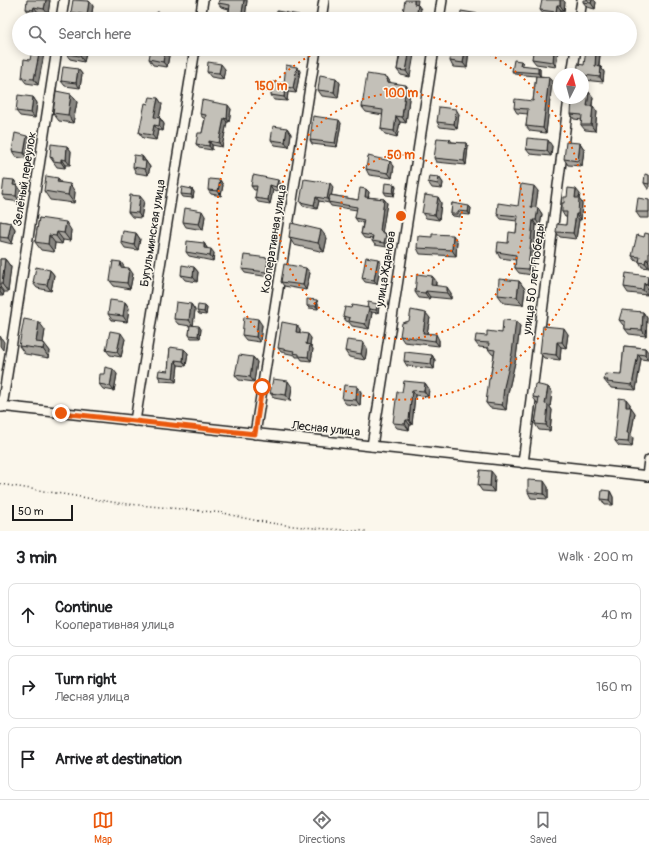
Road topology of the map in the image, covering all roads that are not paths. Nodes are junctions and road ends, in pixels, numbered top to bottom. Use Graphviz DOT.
graph roads {
  1 [pos="64,0"];
  2 [pos="203,0"];
  3 [pos="324,0"];
  4 [pos="442,0"];
  5 [pos="582,0"];
  6 [pos="62,12"];
  7 [pos="201,12"];
  8 [pos="322,12"];
  9 [pos="440,12"];
  10 [pos="580,12"];
  11 [pos="56,56"];
  12 [pos="194,56"];
  13 [pos="315,56"];
  14 [pos="433,56"];
  15 [pos="575,56"];
  16 [pos="573,68"];
  17 [pos="568,104"];
  18 [pos="1,406"];
  19 [pos="135,421"];
  20 [pos="255,434"];
  21 [pos="372,446"];
  22 [pos="649,460"];
  23 [pos="523,463"];
  24 [pos="648,476"];
  1 -- 6 [label="street"];
  2 -- 7 [label="street"];
  3 -- 8 [label="street"];
  4 -- 9 [label="street"];
  5 -- 10 [label="street"];
  11 -- 18 [label="street, Зелёный переулок"];
  12 -- 19 [label="street, Бугульминская улица"];
  13 -- 20 [label="street, Кооперативная улица"];
  14 -- 21 [label="street, улица Жданова"];
  15 -- 16 [label="street"];
  17 -- 23 [label="street, улица 50 лет Победы"];
  18 -- 19 [label="street, Лесная улица"];
  19 -- 20 [label="street, Лесная улица"];
  20 -- 21 [label="street, Лесная улица"];
  21 -- 23 [label="street, Лесная улица"];
  22 -- 24 [label="street"];
  23 -- 24 [label="street, Лесная улица"];
}
